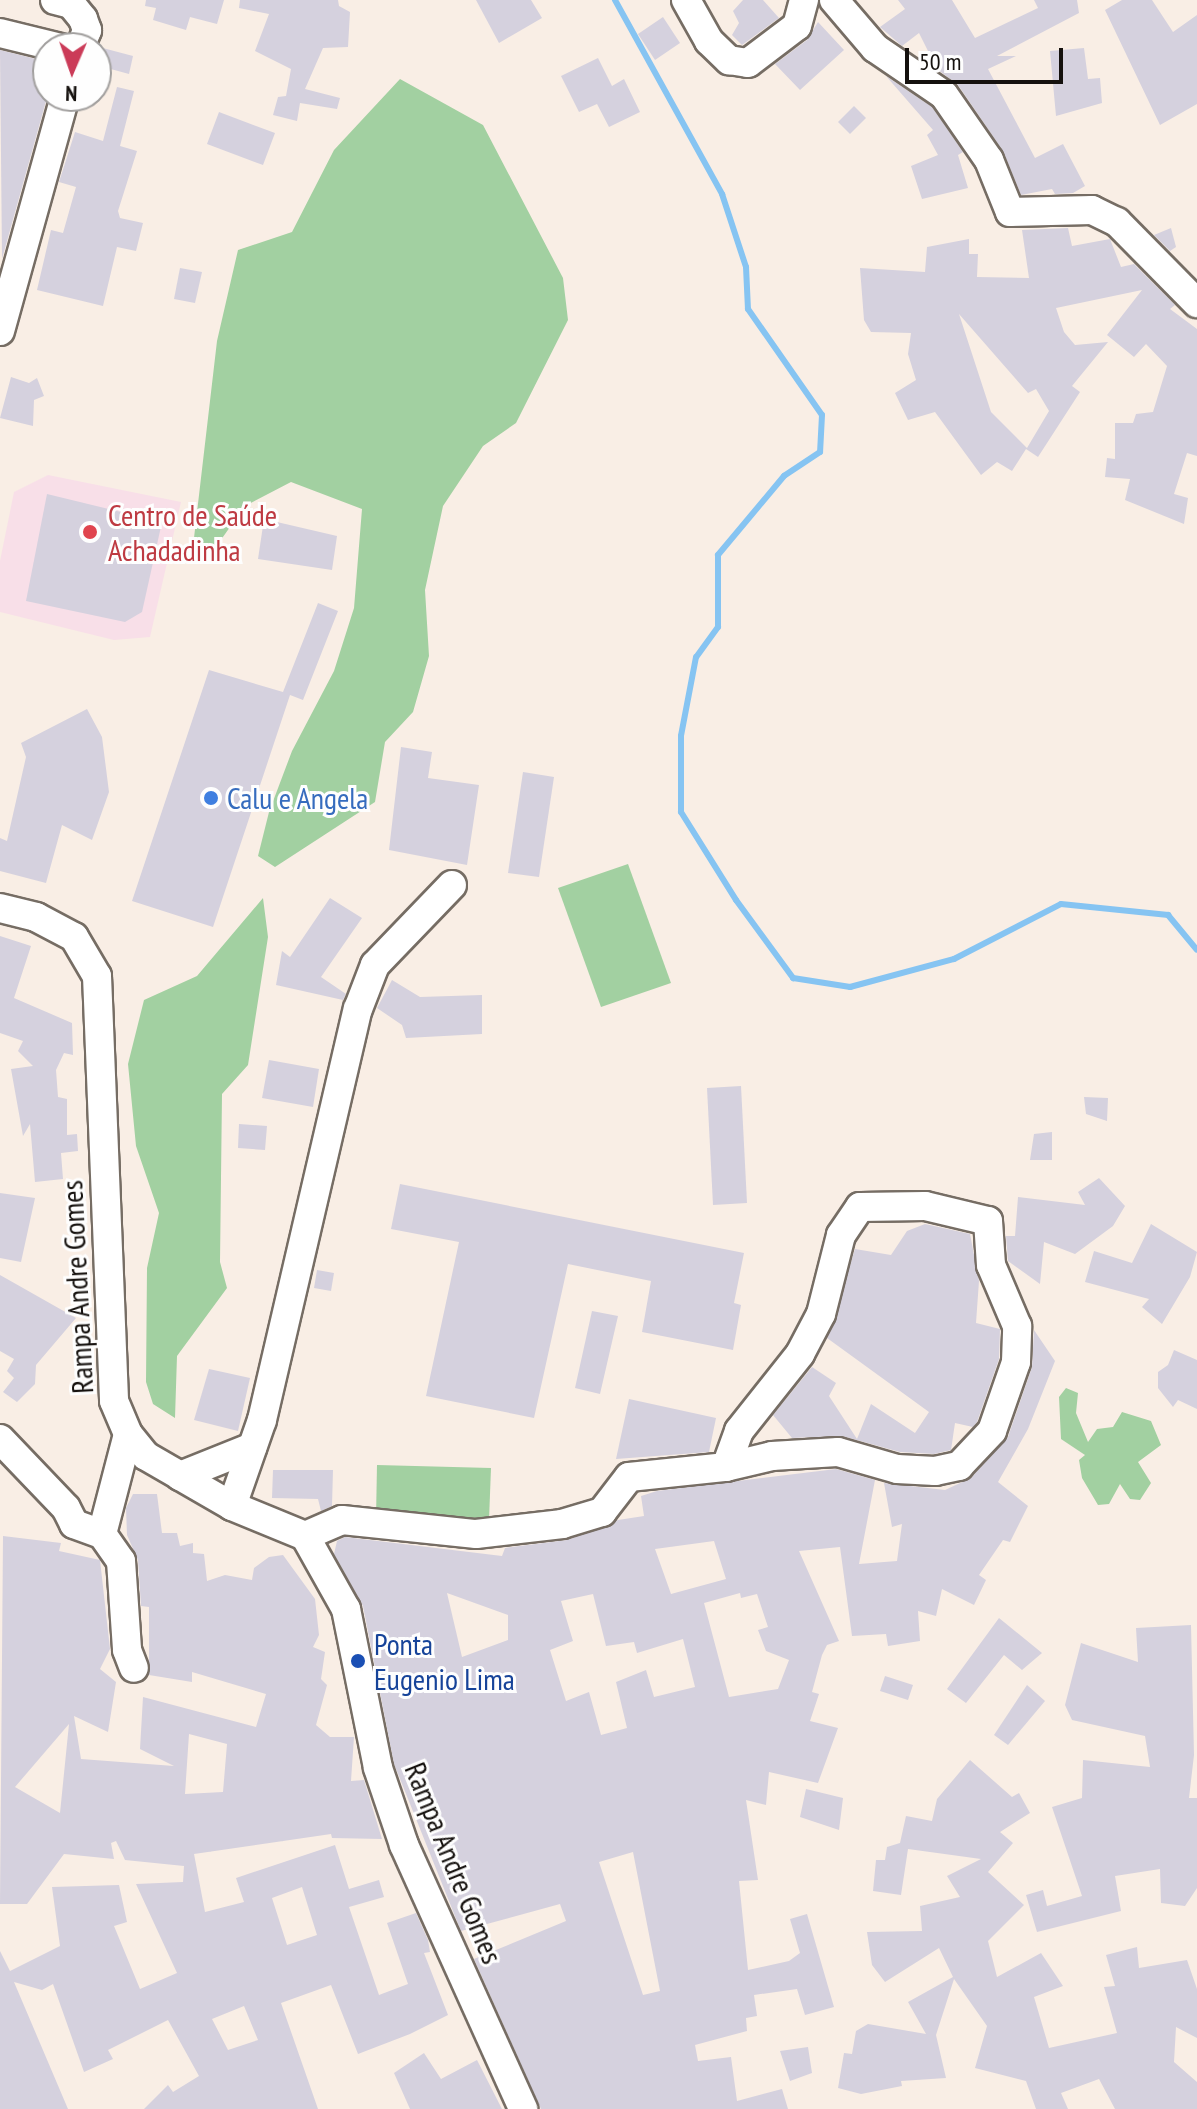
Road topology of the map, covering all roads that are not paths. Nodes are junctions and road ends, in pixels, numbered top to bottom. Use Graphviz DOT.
graph roads {
  1 [pos="55,0"];
  2 [pos="686,0"];
  3 [pos="804,0"];
  4 [pos="834,0"];
  5 [pos="86,32"];
  6 [pos="0,33"];
  7 [pos="32,41"];
  8 [pos="61,112"];
  9 [pos="1197,303"];
  10 [pos="0,331"];
  11 [pos="452,885"];
  12 [pos="0,908"];
  13 [pos="128,1434"];
  14 [pos="0,1439"];
  15 [pos="252,1447"];
  16 [pos="726,1467"];
  17 [pos="180,1476"];
  18 [pos="232,1506"];
  19 [pos="102,1534"];
  20 [pos="305,1536"];
  21 [pos="134,1668"];
  22 [pos="523,2109"];
  1 -- 5 [label="street"];
  2 -- 3 [label="street"];
  4 -- 9 [label="street"];
  6 -- 7 [label="street"];
  8 -- 10 [label="street"];
  11 -- 15 [label="street"];
  12 -- 13 [label="street, Rampa Andre Gomes"];
  13 -- 17 [label="street, Rampa Andre Gomes"];
  13 -- 19 [label="street"];
  14 -- 19 [label="street"];
  15 -- 17 [label="street"];
  15 -- 18 [label="street"];
  16 -- 16 [label="street"];
  16 -- 20 [label="street"];
  17 -- 18 [label="street, Rampa Andre Gomes"];
  18 -- 20 [label="street, Rampa Andre Gomes"];
  19 -- 21 [label="street"];
  20 -- 22 [label="street, Rampa Andre Gomes"];
}
